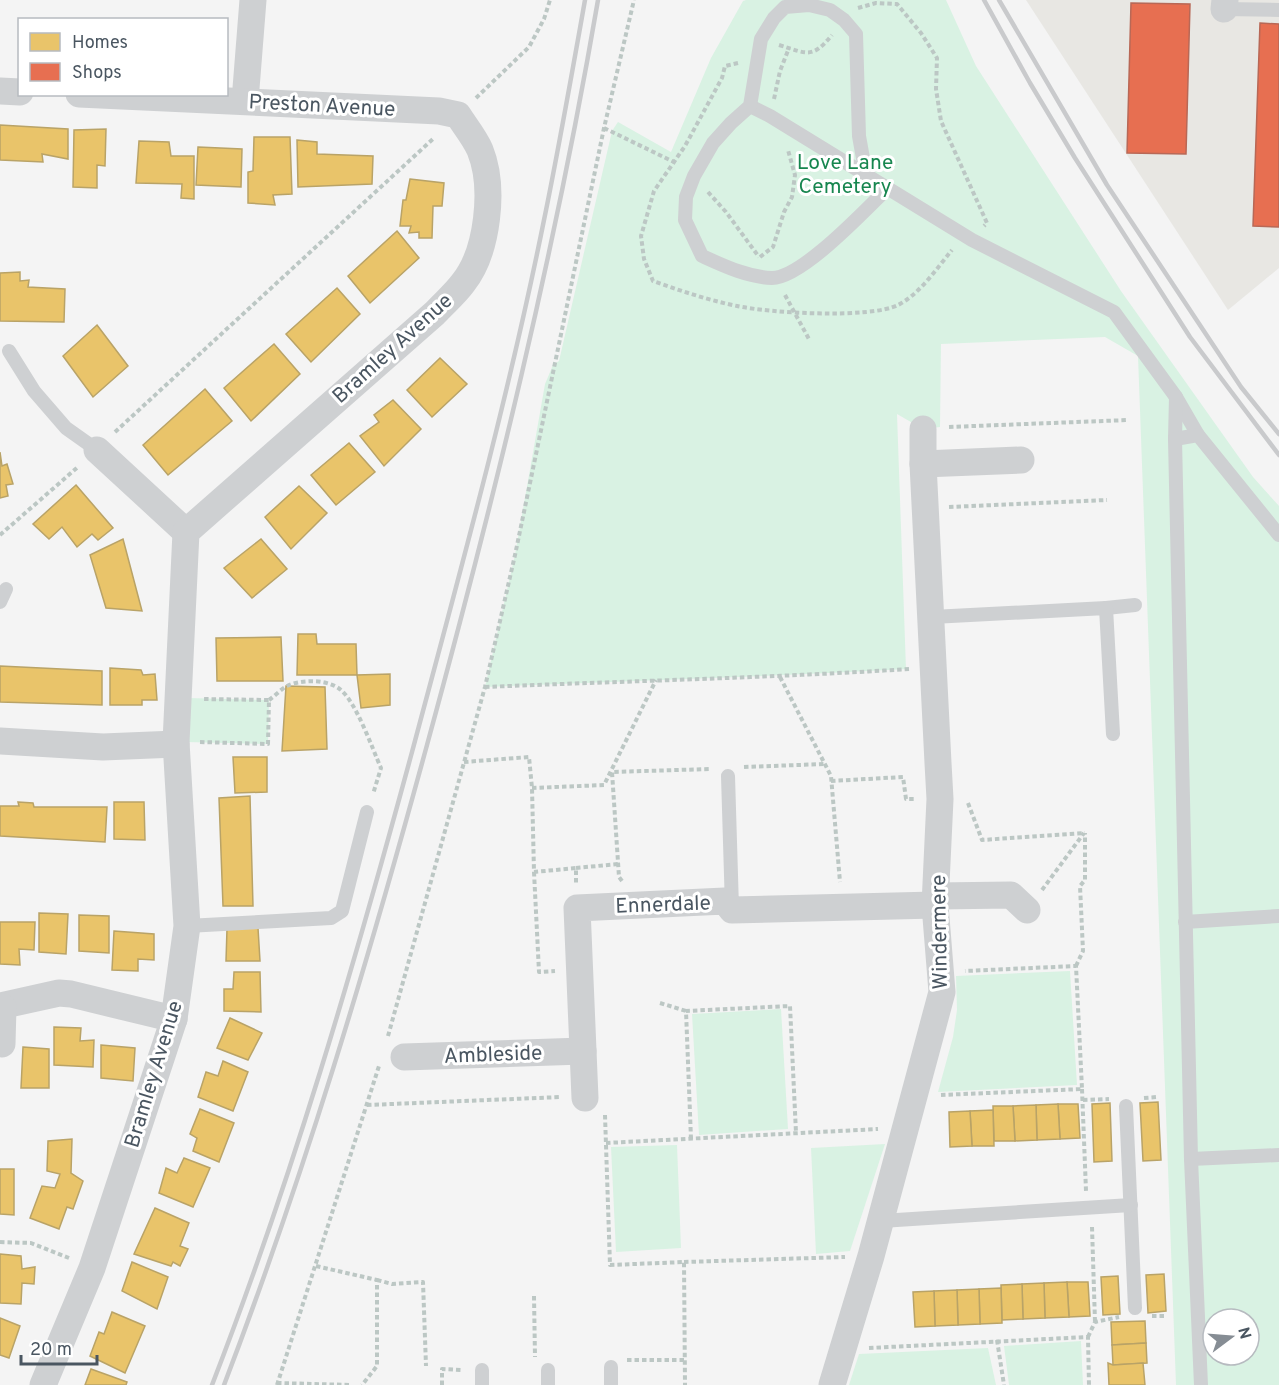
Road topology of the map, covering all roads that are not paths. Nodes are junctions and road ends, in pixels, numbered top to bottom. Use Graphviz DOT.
graph roads {
  1 [pos="253,0"];
  2 [pos="1224,5"];
  3 [pos="1279,10"];
  4 [pos="0,91"];
  5 [pos="18,92"];
  6 [pos="126,96"];
  7 [pos="245,101"];
  8 [pos="750,106"];
  9 [pos="458,115"];
  10 [pos="866,176"];
  11 [pos="887,189"];
  12 [pos="9,351"];
  13 [pos="1176,397"];
  14 [pos="923,429"];
  15 [pos="1198,435"];
  16 [pos="1175,440"];
  17 [pos="97,450"];
  18 [pos="1021,460"];
  19 [pos="923,464"];
  20 [pos="186,532"];
  21 [pos="1279,534"];
  22 [pos="6,589"];
  23 [pos="0,602"];
  24 [pos="1135,605"];
  25 [pos="1106,608"];
  26 [pos="932,617"];
  27 [pos="1113,734"];
  28 [pos="0,741"];
  29 [pos="176,743"];
  30 [pos="728,771"];
  31 [pos="367,812"];
  32 [pos="935,900"];
  33 [pos="732,910"];
  34 [pos="1028,910"];
  35 [pos="1279,916"];
  36 [pos="1185,922"];
  37 [pos="187,926"];
  38 [pos="1,1007"];
  39 [pos="174,1019"];
  40 [pos="2,1044"];
  41 [pos="583,1051"];
  42 [pos="390,1054"];
  43 [pos="584,1097"];
  44 [pos="1126,1106"];
  45 [pos="1279,1155"];
  46 [pos="1191,1159"];
  47 [pos="1131,1205"];
  48 [pos="881,1221"];
  49 [pos="1135,1308"];
  50 [pos="611,1367"];
  51 [pos="482,1370"];
  52 [pos="548,1370"];
  53 [pos="43,1385"];
  54 [pos="482,1385"];
  55 [pos="548,1385"];
  56 [pos="611,1385"];
  57 [pos="832,1385"];
  58 [pos="1201,1385"];
  1 -- 7 [label="street"];
  2 -- 3 [label="lane"];
  4 -- 5 [label="street"];
  6 -- 7 [label="street, Preston Avenue"];
  7 -- 9 [label="street, Preston Avenue"];
  8 -- 10 [label="lane"];
  8 -- 10 [label="lane"];
  8 -- 11 [label="lane"];
  9 -- 20 [label="street, Bramley Avenue"];
  10 -- 11 [label="lane"];
  11 -- 13 [label="lane"];
  12 -- 17 [label="lane"];
  13 -- 15 [label="lane"];
  13 -- 16 [label="lane"];
  14 -- 19 [label="street, Windermere"];
  15 -- 16 [label="lane"];
  15 -- 21 [label="lane"];
  16 -- 36 [label="lane"];
  17 -- 20 [label="street"];
  18 -- 19 [label="street"];
  19 -- 26 [label="street, Windermere"];
  20 -- 29 [label="street, Bramley Avenue"];
  22 -- 23 [label="lane"];
  24 -- 25 [label="lane"];
  25 -- 26 [label="lane"];
  25 -- 27 [label="lane"];
  26 -- 32 [label="street, Windermere"];
  28 -- 29 [label="street"];
  29 -- 37 [label="street, Bramley Avenue"];
  30 -- 33 [label="lane"];
  31 -- 37 [label="lane"];
  32 -- 33 [label="street, Ennerdale"];
  32 -- 34 [label="street, Ennerdale"];
  32 -- 48 [label="street, Windermere"];
  33 -- 41 [label="street, Ennerdale"];
  35 -- 36 [label="lane"];
  36 -- 46 [label="lane"];
  37 -- 39 [label="street, Bramley Avenue"];
  38 -- 39 [label="street"];
  38 -- 40 [label="street"];
  39 -- 53 [label="street, Bramley Avenue"];
  41 -- 42 [label="street, Ambleside"];
  41 -- 43 [label="street"];
  44 -- 47 [label="lane"];
  45 -- 46 [label="lane"];
  46 -- 58 [label="lane"];
  47 -- 48 [label="lane"];
  47 -- 49 [label="lane"];
  48 -- 57 [label="street, Windermere"];
  50 -- 56 [label="lane"];
  51 -- 54 [label="lane"];
  52 -- 55 [label="lane"];
}
